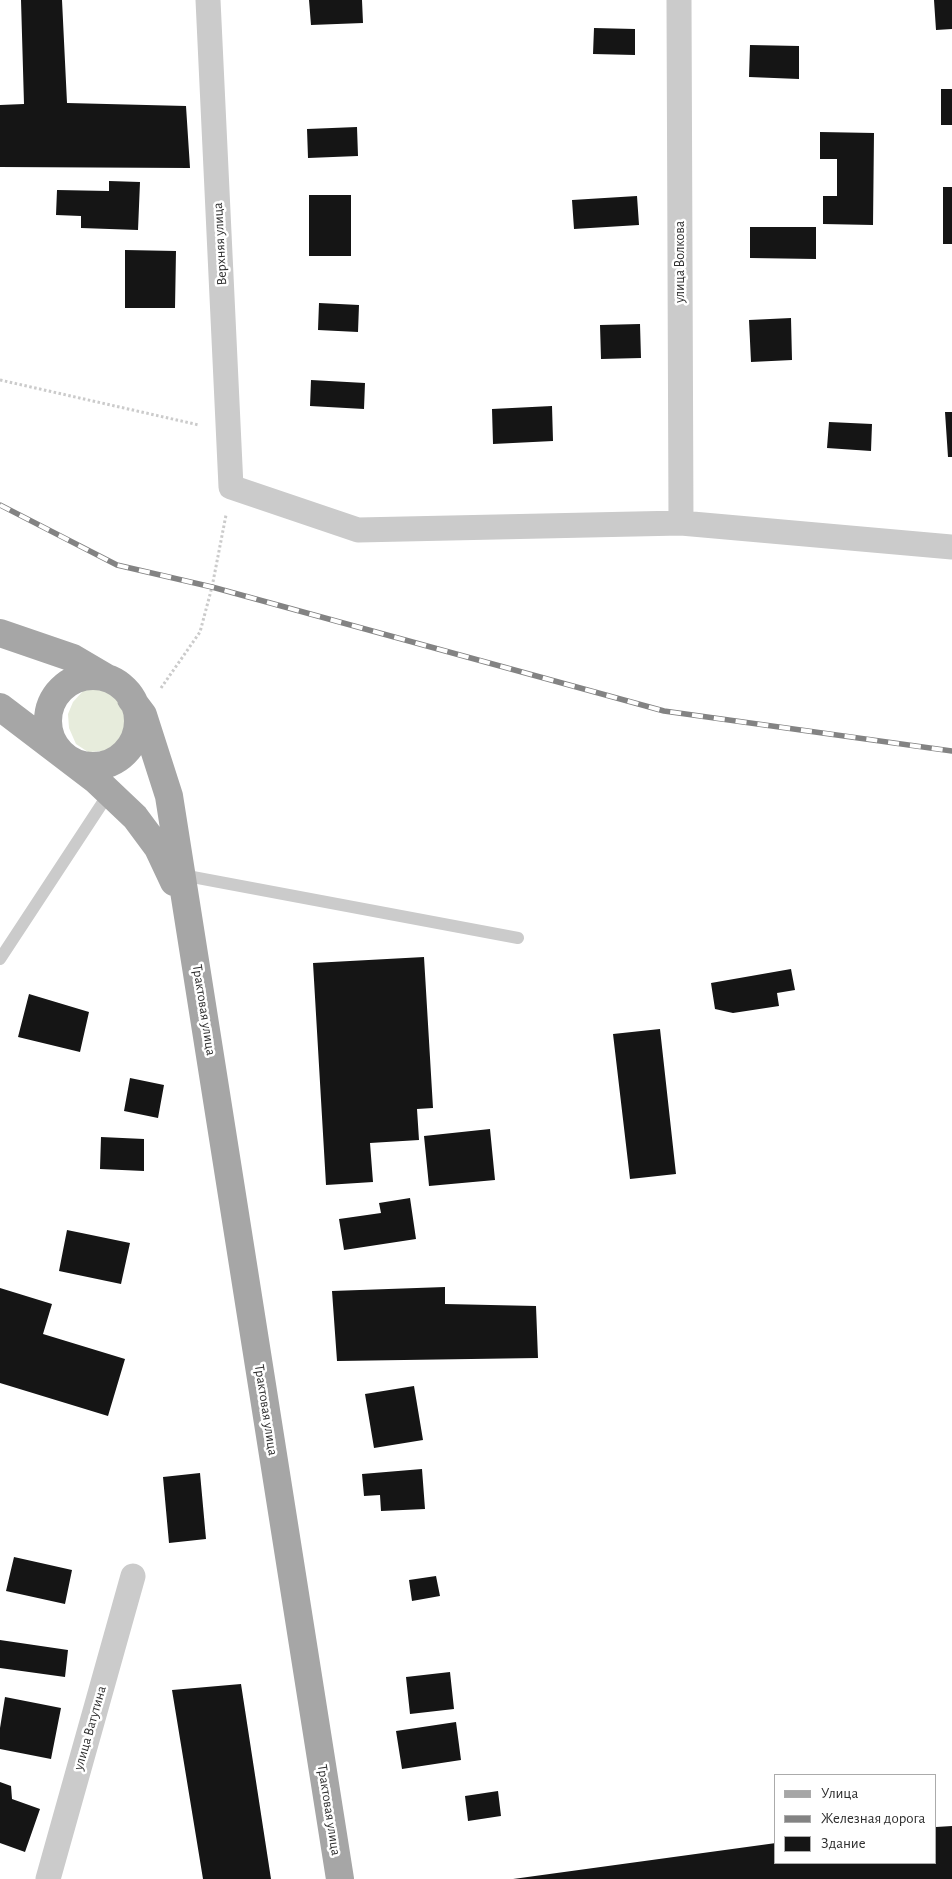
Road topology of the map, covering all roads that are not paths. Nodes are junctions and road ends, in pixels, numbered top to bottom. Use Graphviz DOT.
graph roads {
  1 [pos="208,0"];
  2 [pos="679,0"];
  3 [pos="681,523"];
  4 [pos="952,547"];
  5 [pos="0,633"];
  6 [pos="129,698"];
  7 [pos="0,706"];
  8 [pos="71,760"];
  9 [pos="109,793"];
  10 [pos="182,875"];
  11 [pos="518,938"];
  12 [pos="193,942"];
  13 [pos="0,959"];
  14 [pos="133,1576"];
  15 [pos="48,1879"];
  16 [pos="340,1879"];
  1 -- 3 [label="street, Верхняя улица"];
  2 -- 3 [label="street, улица Волкова"];
  3 -- 4 [label="street"];
  5 -- 6 [label="main road"];
  6 -- 8 [label="main road"];
  6 -- 8 [label="main road"];
  6 -- 10 [label="main road"];
  7 -- 8 [label="main road"];
  8 -- 9 [label="main road"];
  9 -- 12 [label="main road"];
  9 -- 13 [label="lane"];
  10 -- 11 [label="lane"];
  10 -- 12 [label="main road"];
  12 -- 16 [label="main road, Трактовая улица"];
  14 -- 15 [label="street, улица Ватутина"];
}
